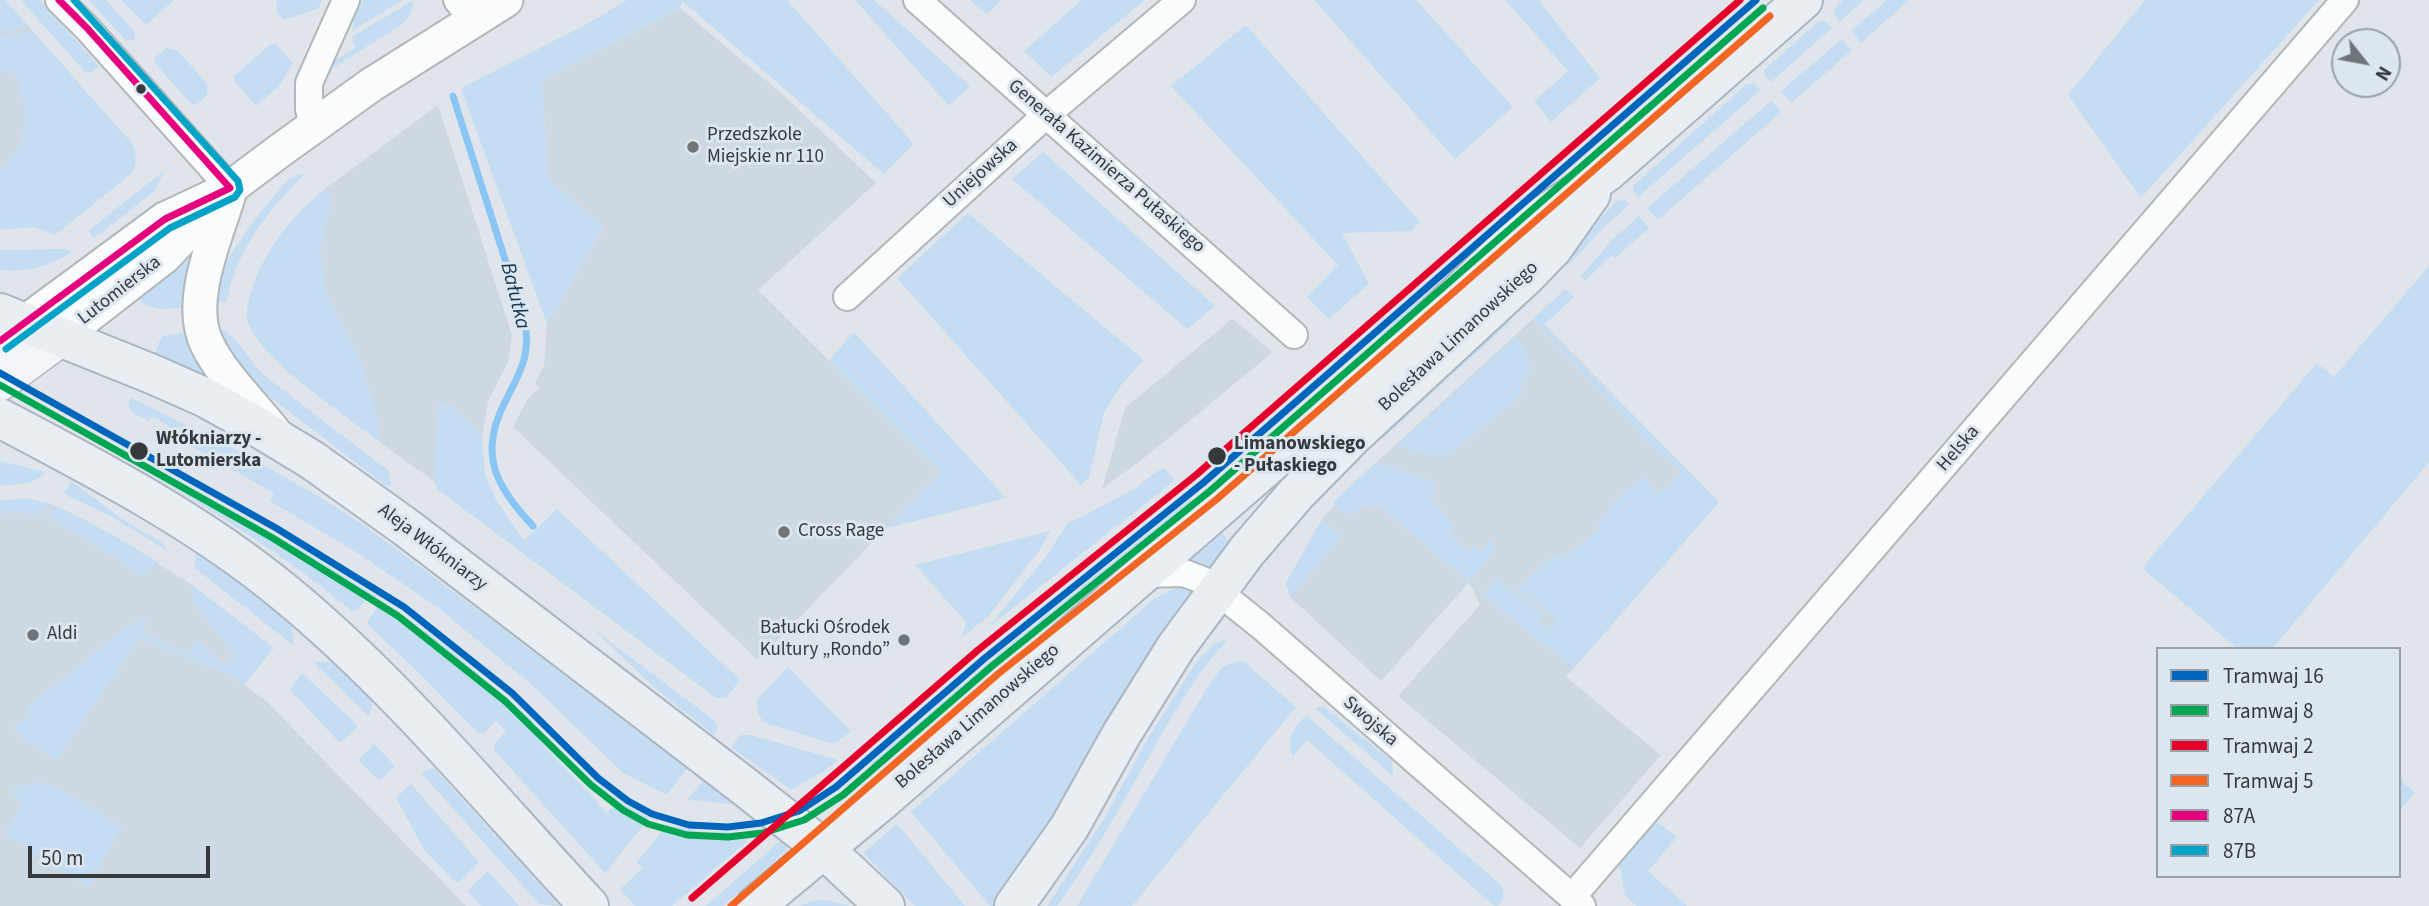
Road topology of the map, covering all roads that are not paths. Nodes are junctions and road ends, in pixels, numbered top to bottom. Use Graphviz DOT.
graph roads {
  1 [pos="59,0"];
  2 [pos="346,0"];
  3 [pos="506,0"];
  4 [pos="917,0"];
  5 [pos="1182,0"];
  6 [pos="1803,0"];
  7 [pos="2346,0"];
  8 [pos="465,10"];
  9 [pos="1046,114"];
  10 [pos="313,127"];
  11 [pos="1607,172"];
  12 [pos="230,188"];
  13 [pos="847,297"];
  14 [pos="8,326"];
  15 [pos="1294,335"];
  16 [pos="61,337"];
  17 [pos="0,382"];
  18 [pos="0,418"];
  19 [pos="281,440"];
  20 [pos="1143,574"];
  21 [pos="1217,591"];
  22 [pos="824,849"];
  23 [pos="1577,902"];
  24 [pos="589,906"];
  25 [pos="755,906"];
  26 [pos="885,906"];
  27 [pos="1014,906"];
  1 -- 12 [label="street"];
  2 -- 10 [label="street"];
  3 -- 8 [label="street, Lutomierska"];
  4 -- 9 [label="street, Generała Kazimierza Pułaskiego"];
  5 -- 9 [label="street, Uniejowska"];
  6 -- 11 [label="main road, Bolesława Limanowskiego"];
  7 -- 23 [label="street, Helska"];
  8 -- 10 [label="street, Lutomierska"];
  9 -- 13 [label="street, Uniejowska"];
  9 -- 15 [label="street, Generała Kazimierza Pułaskiego"];
  10 -- 12 [label="street, Lutomierska"];
  11 -- 20 [label="main road, Bolesława Limanowskiego"];
  11 -- 21 [label="main road, Bolesława Limanowskiego"];
  12 -- 14 [label="street, Lutomierska"];
  12 -- 16 [label="street, Lutomierska"];
  12 -- 19 [label="street"];
  14 -- 16 [label="main road, Aleja Włókniarzy"];
  16 -- 17 [label="main road, Lutomierska"];
  16 -- 19 [label="main road, Aleja Włókniarzy"];
  18 -- 24 [label="main road"];
  19 -- 22 [label="main road, Aleja Włókniarzy"];
  20 -- 21 [label="street, Swojska"];
  20 -- 22 [label="main road, Bolesława Limanowskiego"];
  21 -- 23 [label="street, Swojska"];
  21 -- 27 [label="main road, Bolesława Limanowskiego"];
  22 -- 25 [label="main road, Bolesława Limanowskiego"];
  22 -- 26 [label="main road, Aleja Włókniarzy"];
}
